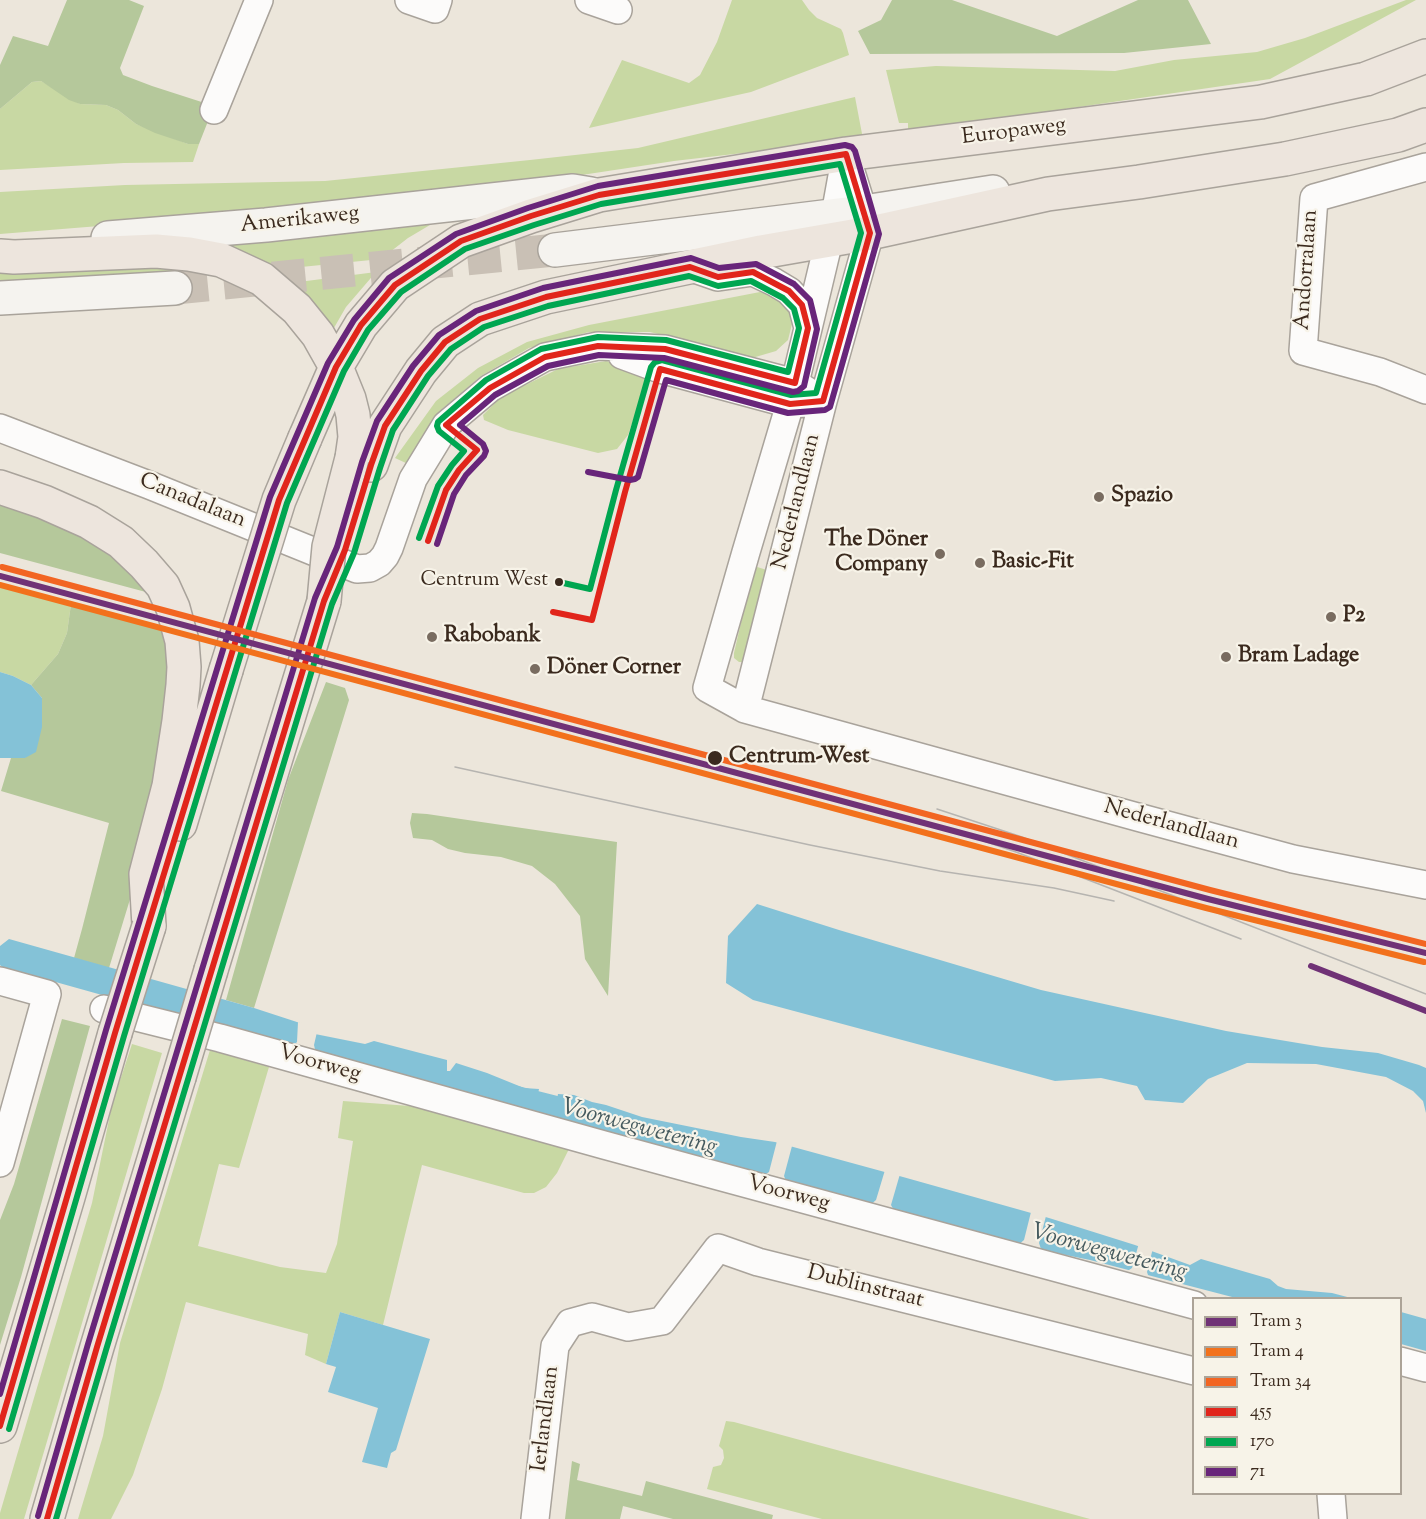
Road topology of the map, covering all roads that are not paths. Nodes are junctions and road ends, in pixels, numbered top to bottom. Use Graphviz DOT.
graph roads {
  1 [pos="259,0"];
  2 [pos="410,0"];
  3 [pos="590,0"];
  4 [pos="436,5"];
  5 [pos="618,10"];
  6 [pos="1426,56"];
  7 [pos="214,111"];
  8 [pos="1426,125"];
  9 [pos="846,154"];
  10 [pos="1426,166"];
  11 [pos="599,195"];
  12 [pos="849,225"];
  13 [pos="0,247"];
  14 [pos="555,250"];
  15 [pos="0,256"];
  16 [pos="690,267"];
  17 [pos="175,288"];
  18 [pos="0,298"];
  19 [pos="808,328"];
  20 [pos="336,367"];
  21 [pos="1426,390"];
  22 [pos="793,393"];
  23 [pos="823,401"];
  24 [pos="0,428"];
  25 [pos="361,462"];
  26 [pos="0,486"];
  27 [pos="745,709"];
  28 [pos="1426,885"];
  29 [pos="149,926"];
  30 [pos="0,981"];
  31 [pos="110,1021"];
  32 [pos="0,1163"];
  33 [pos="1192,1304"];
  34 [pos="570,1323"];
  35 [pos="1402,1361"];
  36 [pos="1426,1368"];
  37 [pos="1192,1370"];
  38 [pos="0,1426"];
  39 [pos="1331,1495"];
  40 [pos="47,1519"];
  41 [pos="536,1519"];
  42 [pos="1333,1519"];
  1 -- 7 [label="street"];
  2 -- 4 [label="street"];
  3 -- 5 [label="street"];
  6 -- 9 [label="main road, Europaweg"];
  8 -- 12 [label="main road"];
  9 -- 11 [label="main road, Europaweg"];
  9 -- 12 [label="street, Nederlandlaan"];
  10 -- 21 [label="street, Andorralaan"];
  11 -- 13 [label="main road, Amerikaweg"];
  11 -- 20 [label="main road, Europaweg"];
  12 -- 14 [label="main road"];
  12 -- 16 [label="main road"];
  12 -- 19 [label="street, Nederlandlaan"];
  12 -- 23 [label="street, Nederlandlaan"];
  15 -- 20 [label="main road"];
  16 -- 19 [label="street"];
  16 -- 25 [label="main road"];
  17 -- 18 [label="main road"];
  19 -- 22 [label="street, Nederlandlaan"];
  20 -- 25 [label="main road"];
  20 -- 29 [label="main road, Europaweg, bridge"];
  22 -- 23 [label="street, Canadalaan"];
  22 -- 24 [label="street, Canadalaan"];
  22 -- 27 [label="street, Nederlandlaan"];
  23 -- 27 [label="street, Nederlandlaan"];
  25 -- 40 [label="main road, bridge"];
  26 -- 29 [label="main road"];
  27 -- 28 [label="street, Nederlandlaan"];
  29 -- 31 [label="main road, Europaweg, bridge"];
  30 -- 32 [label="street"];
  31 -- 33 [label="street, Voorweg"];
  31 -- 38 [label="main road, Europaweg"];
  34 -- 37 [label="street, Dublinstraat"];
  34 -- 41 [label="street, Ierlandlaan"];
  35 -- 36 [label="street"];
  39 -- 42 [label="street"];
}
